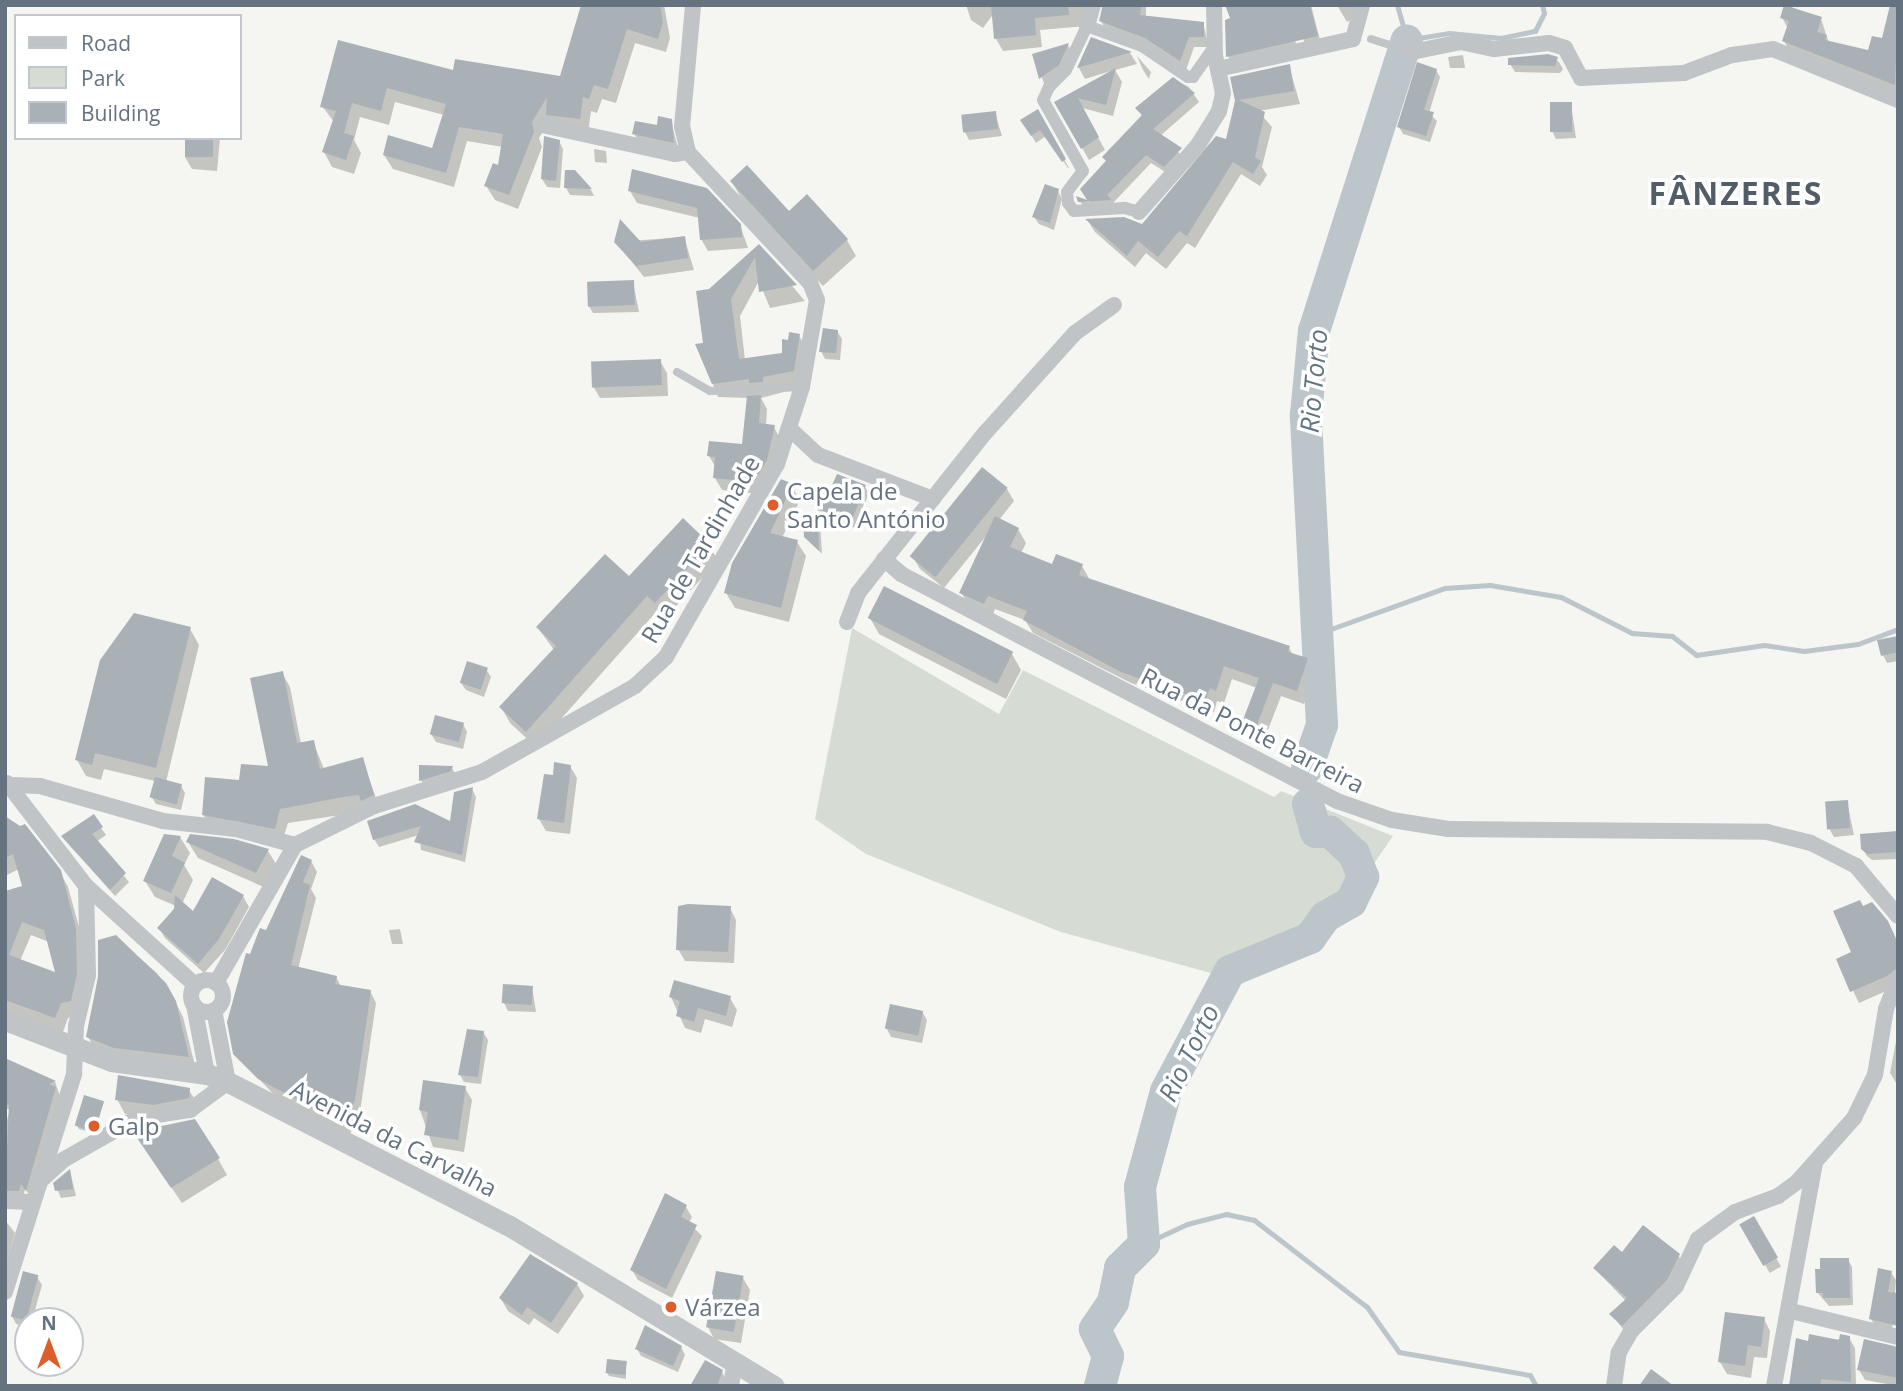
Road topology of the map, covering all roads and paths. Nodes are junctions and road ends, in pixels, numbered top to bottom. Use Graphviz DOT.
graph roads {
  1 [pos="693,5"];
  2 [pos="1093,5"];
  3 [pos="1214,5"];
  4 [pos="1362,5"];
  5 [pos="1087,26"];
  6 [pos="1371,39"];
  7 [pos="1215,46"];
  8 [pos="1405,49"];
  9 [pos="1218,69"];
  10 [pos="1898,100"];
  11 [pos="542,125"];
  12 [pos="688,152"];
  13 [pos="1139,212"];
  14 [pos="1114,305"];
  15 [pos="677,372"];
  16 [pos="802,387"];
  17 [pos="790,429"];
  18 [pos="933,499"];
  19 [pos="884,559"];
  20 [pos="847,622"];
  21 [pos="8,783"];
  22 [pos="295,845"];
  23 [pos="86,886"];
  24 [pos="1898,916"];
  25 [pos="1898,977"];
  26 [pos="216,983"];
  27 [pos="195,985"];
  28 [pos="194,1006"];
  29 [pos="214,1010"];
  30 [pos="5,1020"];
  31 [pos="74,1049"];
  32 [pos="207,1074"];
  33 [pos="228,1083"];
  34 [pos="1815,1162"];
  35 [pos="38,1182"];
  36 [pos="5,1202"];
  37 [pos="31,1202"];
  38 [pos="5,1293"];
  39 [pos="1791,1311"];
  40 [pos="1898,1337"];
  41 [pos="735,1361"];
  42 [pos="731,1386"];
  43 [pos="774,1386"];
  44 [pos="1614,1386"];
  45 [pos="1774,1386"];
  1 -- 12 [label="street"];
  2 -- 5 [label="street"];
  3 -- 7 [label="street"];
  4 -- 9 [label="street"];
  5 -- 7 [label="street"];
  5 -- 13 [label="street"];
  6 -- 8 [label="lane"];
  7 -- 9 [label="street"];
  8 -- 10 [label="street"];
  9 -- 13 [label="street"];
  11 -- 12 [label="street"];
  12 -- 16 [label="street, Rua de Tardinhade"];
  14 -- 18 [label="street"];
  15 -- 16 [label="lane"];
  16 -- 17 [label="street, Rua de Tardinhade"];
  17 -- 18 [label="street"];
  17 -- 22 [label="street, Rua de Tardinhade"];
  18 -- 19 [label="street"];
  19 -- 20 [label="street"];
  19 -- 24 [label="street, Rua da Ponte Barreira"];
  21 -- 22 [label="street"];
  21 -- 23 [label="street"];
  22 -- 26 [label="street"];
  23 -- 27 [label="street"];
  23 -- 31 [label="street"];
  25 -- 34 [label="street"];
  26 -- 27 [label="street"];
  26 -- 29 [label="street"];
  27 -- 28 [label="street"];
  28 -- 29 [label="street"];
  28 -- 32 [label="street"];
  29 -- 33 [label="street"];
  30 -- 31 [label="street, Avenida da Carvalha"];
  31 -- 32 [label="street, Avenida da Carvalha"];
  31 -- 35 [label="street"];
  32 -- 33 [label="street, Avenida da Carvalha"];
  33 -- 35 [label="street"];
  33 -- 41 [label="street, Avenida da Carvalha"];
  34 -- 39 [label="street"];
  34 -- 44 [label="street"];
  35 -- 37 [label="street"];
  36 -- 37 [label="street"];
  37 -- 38 [label="street"];
  39 -- 40 [label="street"];
  39 -- 45 [label="street"];
  41 -- 42 [label="street"];
  41 -- 43 [label="street, Avenida da Carvalha"];
}
